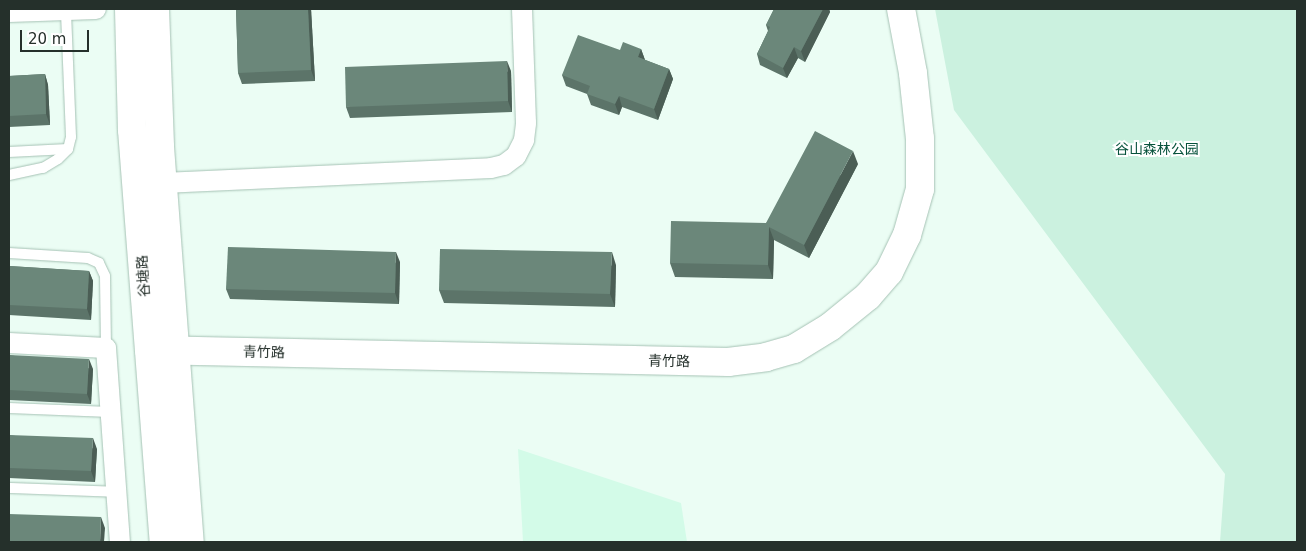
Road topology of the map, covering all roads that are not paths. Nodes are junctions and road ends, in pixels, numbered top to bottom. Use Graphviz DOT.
graph roads {
  1 [pos="96,9"];
  2 [pos="129,9"];
  3 [pos="155,9"];
  4 [pos="522,9"];
  5 [pos="892,9"];
  6 [pos="901,9"];
  7 [pos="66,10"];
  8 [pos="9,12"];
  9 [pos="68,149"];
  10 [pos="9,152"];
  11 [pos="9,175"];
  12 [pos="162,183"];
  13 [pos="9,253"];
  14 [pos="9,343"];
  15 [pos="162,346"];
  16 [pos="106,348"];
  17 [pos="9,408"];
  18 [pos="110,412"];
  19 [pos="9,488"];
  20 [pos="116,492"];
  21 [pos="120,542"];
  22 [pos="164,542"];
  23 [pos="190,542"];
  1 -- 7 [label="street"];
  2 -- 15 [label="street, 谷塘路"];
  3 -- 12 [label="street, 谷塘路"];
  4 -- 12 [label="street"];
  5 -- 15 [label="street, 青竹路"];
  6 -- 15 [label="street, 青竹路"];
  7 -- 8 [label="street"];
  7 -- 9 [label="lane"];
  9 -- 10 [label="lane"];
  9 -- 11 [label="lane"];
  12 -- 15 [label="street, 谷塘路"];
  13 -- 16 [label="lane"];
  14 -- 16 [label="street"];
  15 -- 22 [label="street, 谷塘路"];
  15 -- 23 [label="street, 谷塘路"];
  16 -- 18 [label="street"];
  17 -- 18 [label="lane"];
  18 -- 20 [label="street"];
  19 -- 20 [label="lane"];
  20 -- 21 [label="street"];
}
